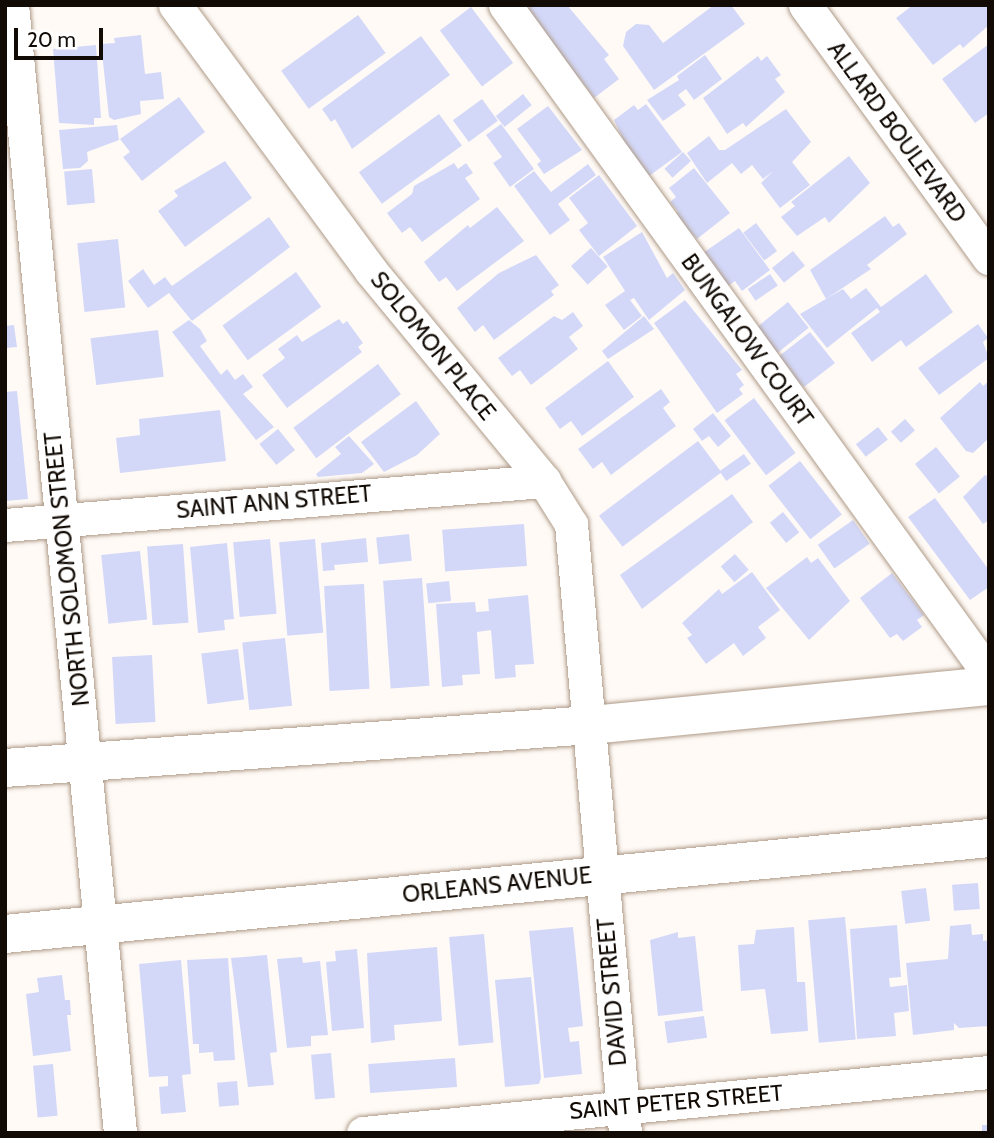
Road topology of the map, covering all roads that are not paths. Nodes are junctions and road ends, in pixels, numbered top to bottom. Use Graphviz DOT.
graph roads {
  1 [pos="12,5"];
  2 [pos="175,5"];
  3 [pos="505,5"];
  4 [pos="805,5"];
  5 [pos="989,258"];
  6 [pos="544,481"];
  7 [pos="62,519"];
  8 [pos="5,525"];
  9 [pos="989,674"];
  10 [pos="989,686"];
  11 [pos="591,725"];
  12 [pos="85,759"];
  13 [pos="5,768"];
  14 [pos="989,838"];
  15 [pos="602,874"];
  16 [pos="101,926"];
  17 [pos="5,934"];
  18 [pos="989,1072"];
  19 [pos="624,1120"];
  20 [pos="120,1133"];
  21 [pos="363,1133"];
  1 -- 7 [label="street, NORTH SOLOMON STREET"];
  2 -- 6 [label="street, SOLOMON PLACE"];
  3 -- 9 [label="street, BUNGALOW COURT"];
  4 -- 5 [label="street, ALLARD BOULEVARD"];
  6 -- 7 [label="street, SAINT ANN STREET"];
  6 -- 11 [label="street, SOLOMON PLACE"];
  7 -- 8 [label="street, SAINT ANN STREET"];
  7 -- 12 [label="street, NORTH SOLOMON STREET"];
  10 -- 11 [label="street"];
  11 -- 12 [label="street"];
  11 -- 15 [label="street, DAVID STREET"];
  12 -- 13 [label="street"];
  12 -- 16 [label="street, NORTH SOLOMON STREET"];
  14 -- 15 [label="street, ORLEANS AVENUE"];
  15 -- 16 [label="street, ORLEANS AVENUE"];
  15 -- 19 [label="street, DAVID STREET"];
  16 -- 17 [label="street, ORLEANS AVENUE"];
  16 -- 20 [label="street, NORTH SOLOMON STREET"];
  18 -- 19 [label="street, SAINT PETER STREET"];
  19 -- 21 [label="street, SAINT PETER STREET"];
}
